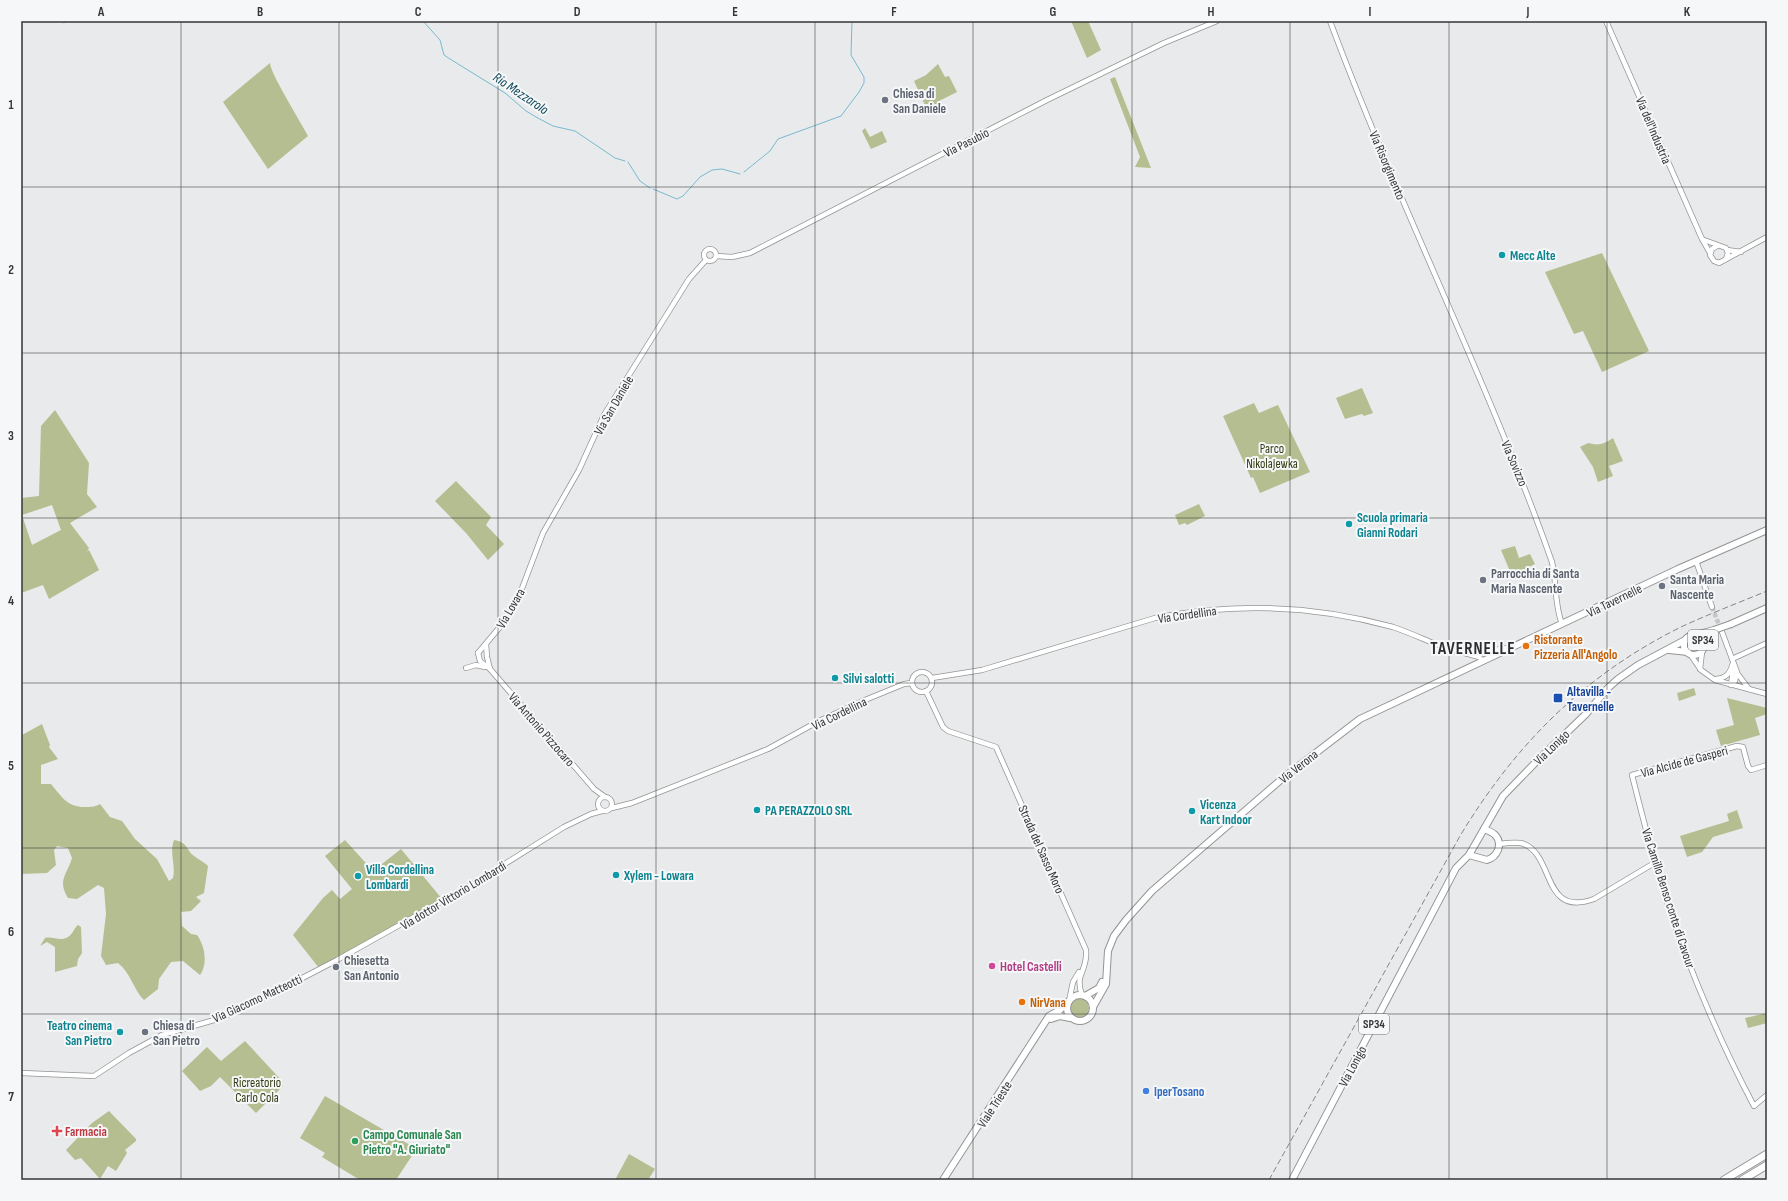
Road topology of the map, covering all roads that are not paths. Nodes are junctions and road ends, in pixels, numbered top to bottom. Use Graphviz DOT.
graph roads {
  1 [pos="1217,21"];
  2 [pos="1330,21"];
  3 [pos="1606,21"];
  4 [pos="1767,237"];
  5 [pos="1702,239"];
  6 [pos="1717,246"];
  7 [pos="1727,250"];
  8 [pos="1741,252"];
  9 [pos="1710,253"];
  10 [pos="716,256"];
  11 [pos="1726,259"];
  12 [pos="706,260"];
  13 [pos="1448,307"];
  14 [pos="1767,530"];
  15 [pos="534,558"];
  16 [pos="1696,561"];
  17 [pos="1712,607"];
  18 [pos="1767,608"];
  19 [pos="1562,624"];
  20 [pos="1714,630"];
  21 [pos="1722,632"];
  22 [pos="1693,636"];
  23 [pos="1687,639"];
  24 [pos="1704,643"];
  25 [pos="1767,643"];
  26 [pos="486,644"];
  27 [pos="1517,646"];
  28 [pos="1445,647"];
  29 [pos="1667,650"];
  30 [pos="1702,652"];
  31 [pos="478,653"];
  32 [pos="1689,653"];
  33 [pos="487,657"];
  34 [pos="1483,661"];
  35 [pos="1732,661"];
  36 [pos="466,668"];
  37 [pos="490,669"];
  38 [pos="1700,669"];
  39 [pos="1737,672"];
  40 [pos="932,678"];
  41 [pos="1715,680"];
  42 [pos="912,683"];
  43 [pos="1731,685"];
  44 [pos="1749,689"];
  45 [pos="926,691"];
  46 [pos="1767,694"];
  47 [pos="1767,765"];
  48 [pos="1632,775"];
  49 [pos="594,789"];
  50 [pos="606,797"];
  51 [pos="611,800"];
  52 [pos="598,803"];
  53 [pos="625,803"];
  54 [pos="1496,807"];
  55 [pos="612,808"];
  56 [pos="602,811"];
  57 [pos="591,814"];
  58 [pos="1484,829"];
  59 [pos="1491,832"];
  60 [pos="1499,844"];
  61 [pos="1470,855"];
  62 [pos="1476,858"];
  63 [pos="1656,862"];
  64 [pos="1456,868"];
  65 [pos="1138,906"];
  66 [pos="1086,951"];
  67 [pos="312,972"];
  68 [pos="1107,973"];
  69 [pos="1083,996"];
  70 [pos="1068,1001"];
  71 [pos="1093,1007"];
  72 [pos="1070,1018"];
  73 [pos="1043,1027"];
  74 [pos="21,1073"];
  75 [pos="1767,1095"];
  76 [pos="1767,1154"];
  77 [pos="1767,1165"];
  78 [pos="943,1180"];
  79 [pos="1292,1180"];
  80 [pos="1724,1180"];
  81 [pos="1742,1180"];
  1 -- 10 [label="street, Via Pasubio"];
  2 -- 13 [label="street, Via Risorgimento"];
  3 -- 5 [label="street, Via dell'Industria"];
  4 -- 8 [label="street"];
  5 -- 6 [label="street"];
  5 -- 9 [label="street, Via dell'Industria"];
  6 -- 7 [label="street"];
  6 -- 9 [label="street"];
  7 -- 8 [label="street"];
  7 -- 11 [label="street"];
  8 -- 11 [label="street"];
  9 -- 11 [label="street"];
  10 -- 12 [label="street"];
  10 -- 12 [label="street"];
  12 -- 15 [label="street, Via San Daniele"];
  13 -- 19 [label="street, Via Sovizzo"];
  14 -- 16 [label="main road, Via Tavernelle"];
  15 -- 26 [label="street, Via Lovara"];
  16 -- 17 [label="street"];
  16 -- 19 [label="main road, Via Tavernelle"];
  18 -- 20 [label="main road, SP34, bridge"];
  19 -- 27 [label="main road, Via Tavernelle"];
  20 -- 22 [label="main road, SP34"];
  20 -- 24 [label="main road, SP34"];
  21 -- 35 [label="street"];
  22 -- 23 [label="main road, SP34"];
  22 -- 24 [label="main road, SP34"];
  23 -- 29 [label="main road, Via Lonigo / SP34"];
  23 -- 32 [label="main road, SP34"];
  24 -- 30 [label="main road, SP34"];
  25 -- 35 [label="street"];
  26 -- 31 [label="street, Via Lovara"];
  26 -- 33 [label="street, Via Antonio Pizzocaro"];
  27 -- 28 [label="street, Via Cordellina"];
  27 -- 34 [label="main road, Via Tavernelle"];
  28 -- 34 [label="street, Via Cordellina"];
  28 -- 40 [label="street, Via Cordellina"];
  29 -- 32 [label="main road, SP34"];
  29 -- 54 [label="main road, Via Lonigo / SP34"];
  30 -- 32 [label="main road, SP34"];
  30 -- 38 [label="street"];
  31 -- 33 [label="street"];
  31 -- 37 [label="street, Via Antonio Pizzocaro"];
  32 -- 38 [label="street"];
  33 -- 37 [label="street, Via Antonio Pizzocaro"];
  34 -- 65 [label="main road, Via Verona"];
  35 -- 39 [label="street"];
  35 -- 41 [label="street"];
  35 -- 43 [label="street"];
  36 -- 37 [label="street"];
  37 -- 49 [label="street, Via Antonio Pizzocaro"];
  38 -- 41 [label="street"];
  39 -- 43 [label="street"];
  39 -- 44 [label="street"];
  40 -- 42 [label="street, Via Cordellina"];
  40 -- 45 [label="street"];
  41 -- 43 [label="street"];
  42 -- 45 [label="street"];
  42 -- 53 [label="street, Via Cordellina"];
  43 -- 44 [label="street"];
  44 -- 46 [label="street"];
  45 -- 66 [label="street, Strada del Sasso Moro"];
  47 -- 48 [label="street, Via Alcide de Gasperi"];
  48 -- 63 [label="street, Via Camillo Benso conte di Cavour"];
  49 -- 50 [label="street, Via Antonio Pizzocaro"];
  49 -- 52 [label="street, Via Antonio Pizzocaro"];
  50 -- 51 [label="street"];
  50 -- 52 [label="street"];
  51 -- 53 [label="street"];
  51 -- 55 [label="street"];
  52 -- 56 [label="street"];
  52 -- 57 [label="street, Via dottor Vittorio Lombardi"];
  53 -- 55 [label="street"];
  54 -- 58 [label="main road, Via Lonigo / SP34"];
  54 -- 59 [label="main road, Via Lonigo / SP34"];
  55 -- 56 [label="street"];
  56 -- 57 [label="street, Via dottor Vittorio Lombardi"];
  57 -- 67 [label="street, Via dottor Vittorio Lombardi"];
  58 -- 59 [label="main road"];
  58 -- 61 [label="main road, Via Lonigo / SP34"];
  59 -- 60 [label="main road"];
  60 -- 62 [label="main road"];
  60 -- 63 [label="street"];
  61 -- 62 [label="main road"];
  61 -- 64 [label="main road, Via Lonigo / SP34"];
  62 -- 64 [label="main road"];
  63 -- 75 [label="street, Via Camillo Benso conte di Cavour"];
  64 -- 79 [label="main road, Via Lonigo / SP34"];
  65 -- 68 [label="main road, Viale Trieste"];
  66 -- 69 [label="street"];
  66 -- 70 [label="street"];
  67 -- 74 [label="street, Via Giacomo Matteotti"];
  68 -- 69 [label="main road, Viale Trieste"];
  68 -- 71 [label="main road, Viale Trieste"];
  69 -- 70 [label="main road, Viale Trieste"];
  69 -- 71 [label="main road"];
  70 -- 72 [label="main road"];
  70 -- 73 [label="main road, Viale Trieste"];
  71 -- 72 [label="main road, Viale Trieste"];
  72 -- 73 [label="main road, Viale Trieste"];
  73 -- 78 [label="main road, Viale Trieste"];
  76 -- 80 [label="highway"];
  77 -- 81 [label="highway"];
}
